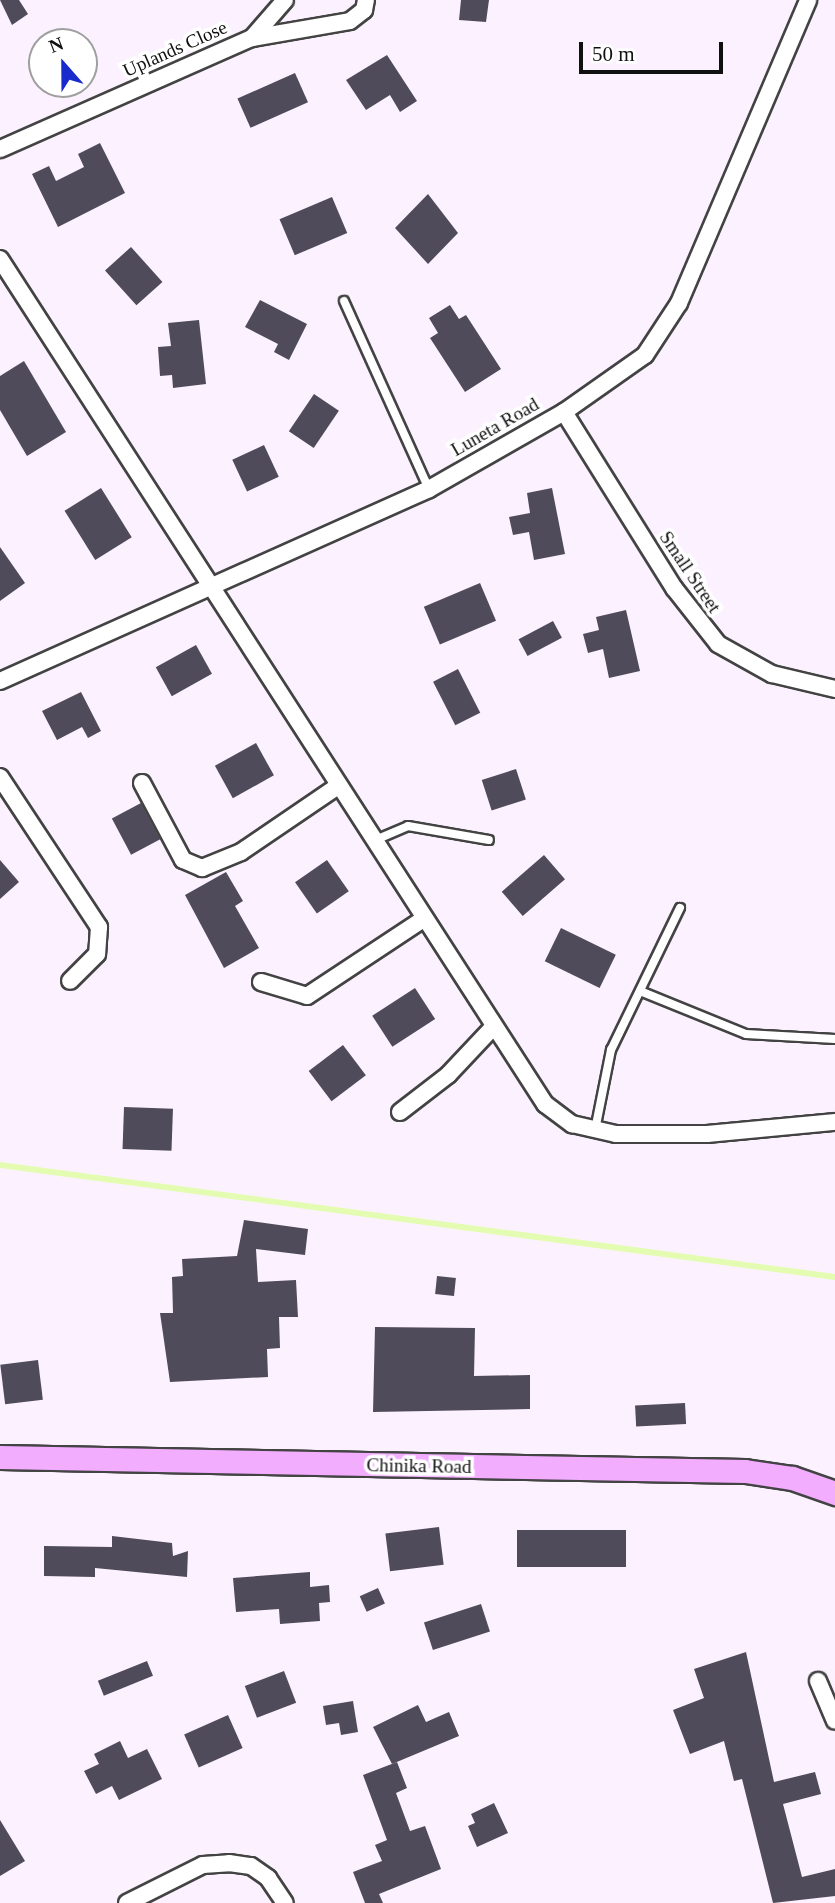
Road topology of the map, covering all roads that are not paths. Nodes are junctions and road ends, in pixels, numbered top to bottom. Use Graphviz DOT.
graph roads {
  1 [pos="285,0"];
  2 [pos="366,0"];
  3 [pos="808,0"];
  4 [pos="252,38"];
  5 [pos="0,149"];
  6 [pos="0,258"];
  7 [pos="344,301"];
  8 [pos="564,412"];
  9 [pos="429,489"];
  10 [pos="212,586"];
  11 [pos="0,681"];
  12 [pos="835,689"];
  13 [pos="0,777"];
  14 [pos="142,783"];
  15 [pos="338,786"];
  16 [pos="489,840"];
  17 [pos="372,842"];
  18 [pos="680,908"];
  19 [pos="422,920"];
  20 [pos="70,981"];
  21 [pos="261,982"];
  22 [pos="640,991"];
  23 [pos="493,1027"];
  24 [pos="835,1039"];
  25 [pos="400,1112"];
  26 [pos="835,1122"];
  27 [pos="595,1130"];
  28 [pos="0,1457"];
  29 [pos="835,1493"];
  30 [pos="818,1681"];
  31 [pos="835,1721"];
  32 [pos="127,1903"];
  33 [pos="285,1903"];
  1 -- 4 [label="street, Uplands Close"];
  2 -- 4 [label="street, Uplands Close"];
  3 -- 8 [label="street, Luneta Road"];
  4 -- 5 [label="street, Uplands Close"];
  6 -- 10 [label="street"];
  7 -- 9 [label="lane"];
  8 -- 9 [label="street, Luneta Road"];
  8 -- 12 [label="street, Small Street"];
  9 -- 10 [label="street, Luneta Road"];
  10 -- 11 [label="street, Luneta Road"];
  10 -- 15 [label="street"];
  13 -- 20 [label="street"];
  14 -- 15 [label="street"];
  15 -- 17 [label="street"];
  16 -- 17 [label="lane"];
  17 -- 19 [label="street"];
  18 -- 22 [label="lane"];
  19 -- 21 [label="street"];
  19 -- 23 [label="street"];
  22 -- 24 [label="lane"];
  22 -- 27 [label="lane"];
  23 -- 25 [label="street"];
  23 -- 27 [label="street"];
  26 -- 27 [label="street"];
  28 -- 29 [label="main road, Chinika Road"];
  30 -- 31 [label="street"];
  32 -- 33 [label="street"];
}
